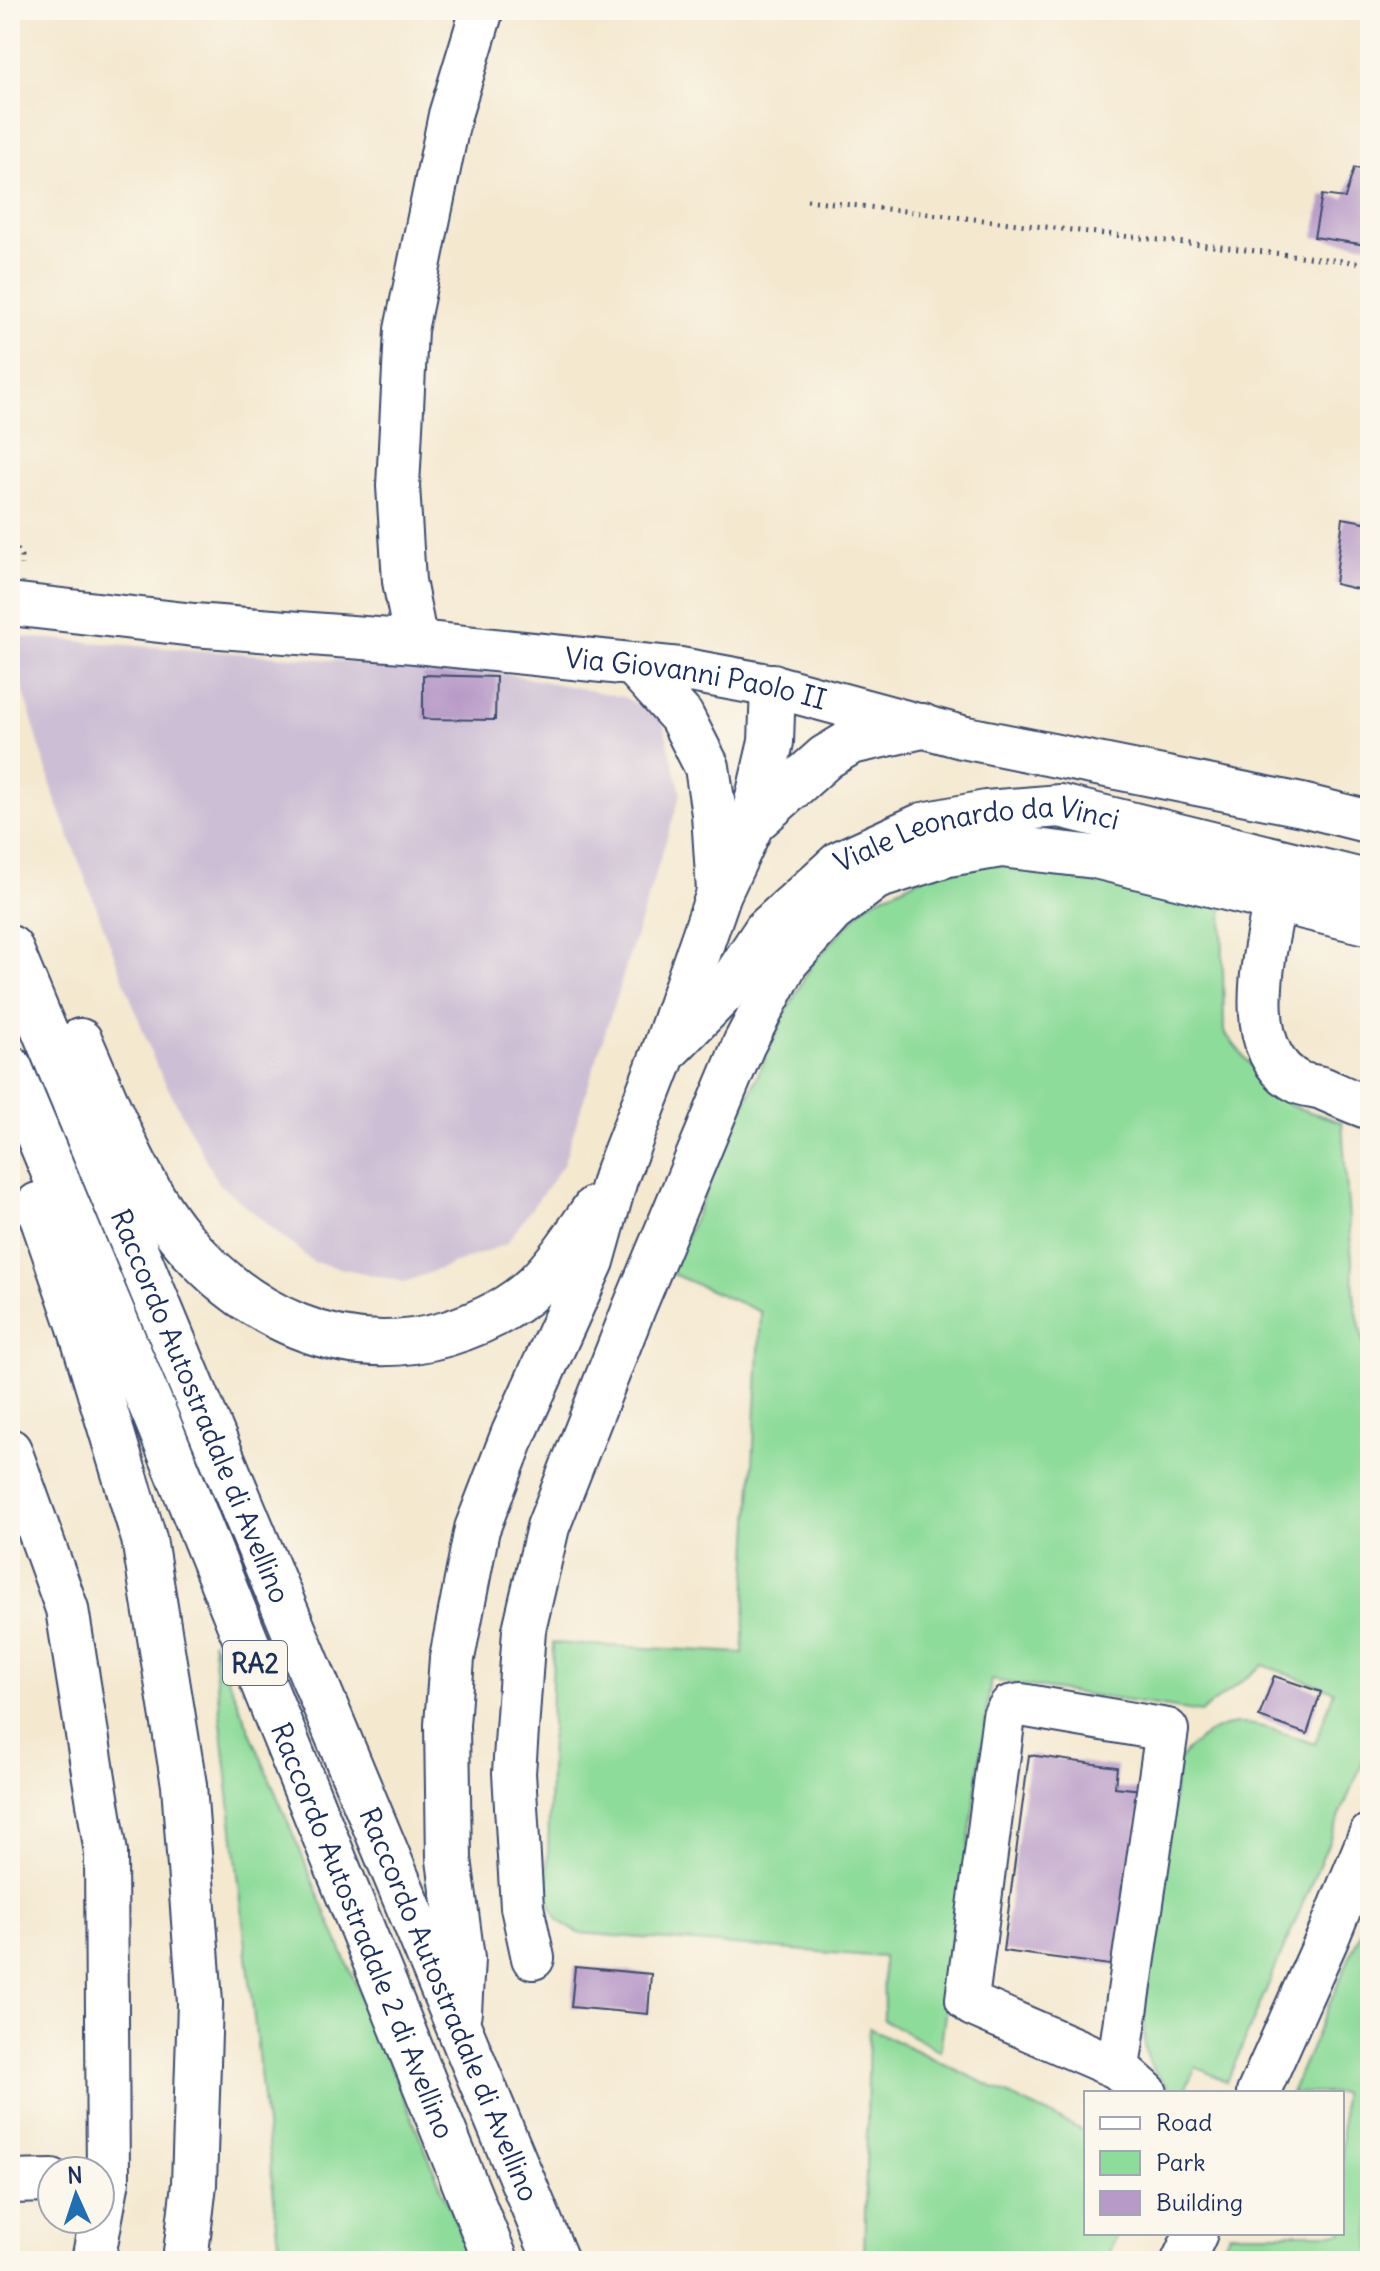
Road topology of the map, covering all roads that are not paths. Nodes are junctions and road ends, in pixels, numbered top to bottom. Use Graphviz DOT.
graph roads {
  1 [pos="482,10"];
  2 [pos="10,604"];
  3 [pos="416,642"];
  4 [pos="635,665"];
  5 [pos="773,686"];
  6 [pos="922,726"];
  7 [pos="1302,805"];
  8 [pos="733,819"];
  9 [pos="1370,822"];
  10 [pos="1282,881"];
  11 [pos="1370,882"];
  12 [pos="10,920"];
  13 [pos="1370,924"];
  14 [pos="10,948"];
  15 [pos="663,1055"];
  16 [pos="10,1068"];
  17 [pos="1370,1108"];
  18 [pos="10,1124"];
  19 [pos="615,1179"];
  20 [pos="10,1450"];
  21 [pos="1370,1835"];
  22 [pos="533,1958"];
  23 [pos="458,2027"];
  24 [pos="1132,2080"];
  25 [pos="1259,2091"];
  26 [pos="104,2155"];
  27 [pos="36,2181"];
  28 [pos="10,2182"];
  29 [pos="97,2235"];
  30 [pos="1195,2235"];
  31 [pos="93,2261"];
  32 [pos="185,2261"];
  33 [pos="496,2261"];
  34 [pos="556,2261"];
  35 [pos="1183,2261"];
  1 -- 3 [label="street"];
  2 -- 3 [label="street, Via Giovanni Paolo II"];
  3 -- 4 [label="street, Via Giovanni Paolo II"];
  4 -- 5 [label="street, Via Giovanni Paolo II"];
  4 -- 8 [label="highway"];
  5 -- 6 [label="street, Via Giovanni Paolo II"];
  5 -- 8 [label="highway"];
  6 -- 7 [label="street, Via Giovanni Paolo II"];
  6 -- 8 [label="highway"];
  7 -- 9 [label="street, Via Giovanni Paolo II"];
  7 -- 10 [label="street"];
  8 -- 15 [label="highway"];
  10 -- 11 [label="street, Viale Leonardo da Vinci"];
  10 -- 13 [label="street"];
  10 -- 15 [label="street, Viale Leonardo da Vinci"];
  10 -- 17 [label="street"];
  10 -- 22 [label="street"];
  12 -- 19 [label="highway"];
  14 -- 23 [label="highway, Raccordo Autostradale di Avellino / RA2"];
  15 -- 19 [label="highway"];
  16 -- 33 [label="highway, Raccordo Autostradale 2 di Avellino / RA2"];
  18 -- 32 [label="highway"];
  19 -- 23 [label="highway"];
  20 -- 26 [label="street"];
  21 -- 25 [label="street"];
  23 -- 34 [label="highway, Raccordo Autostradale di Avellino / RA2"];
  24 -- 24 [label="street"];
  27 -- 28 [label="street"];
  29 -- 31 [label="street"];
  30 -- 35 [label="street"];
}
